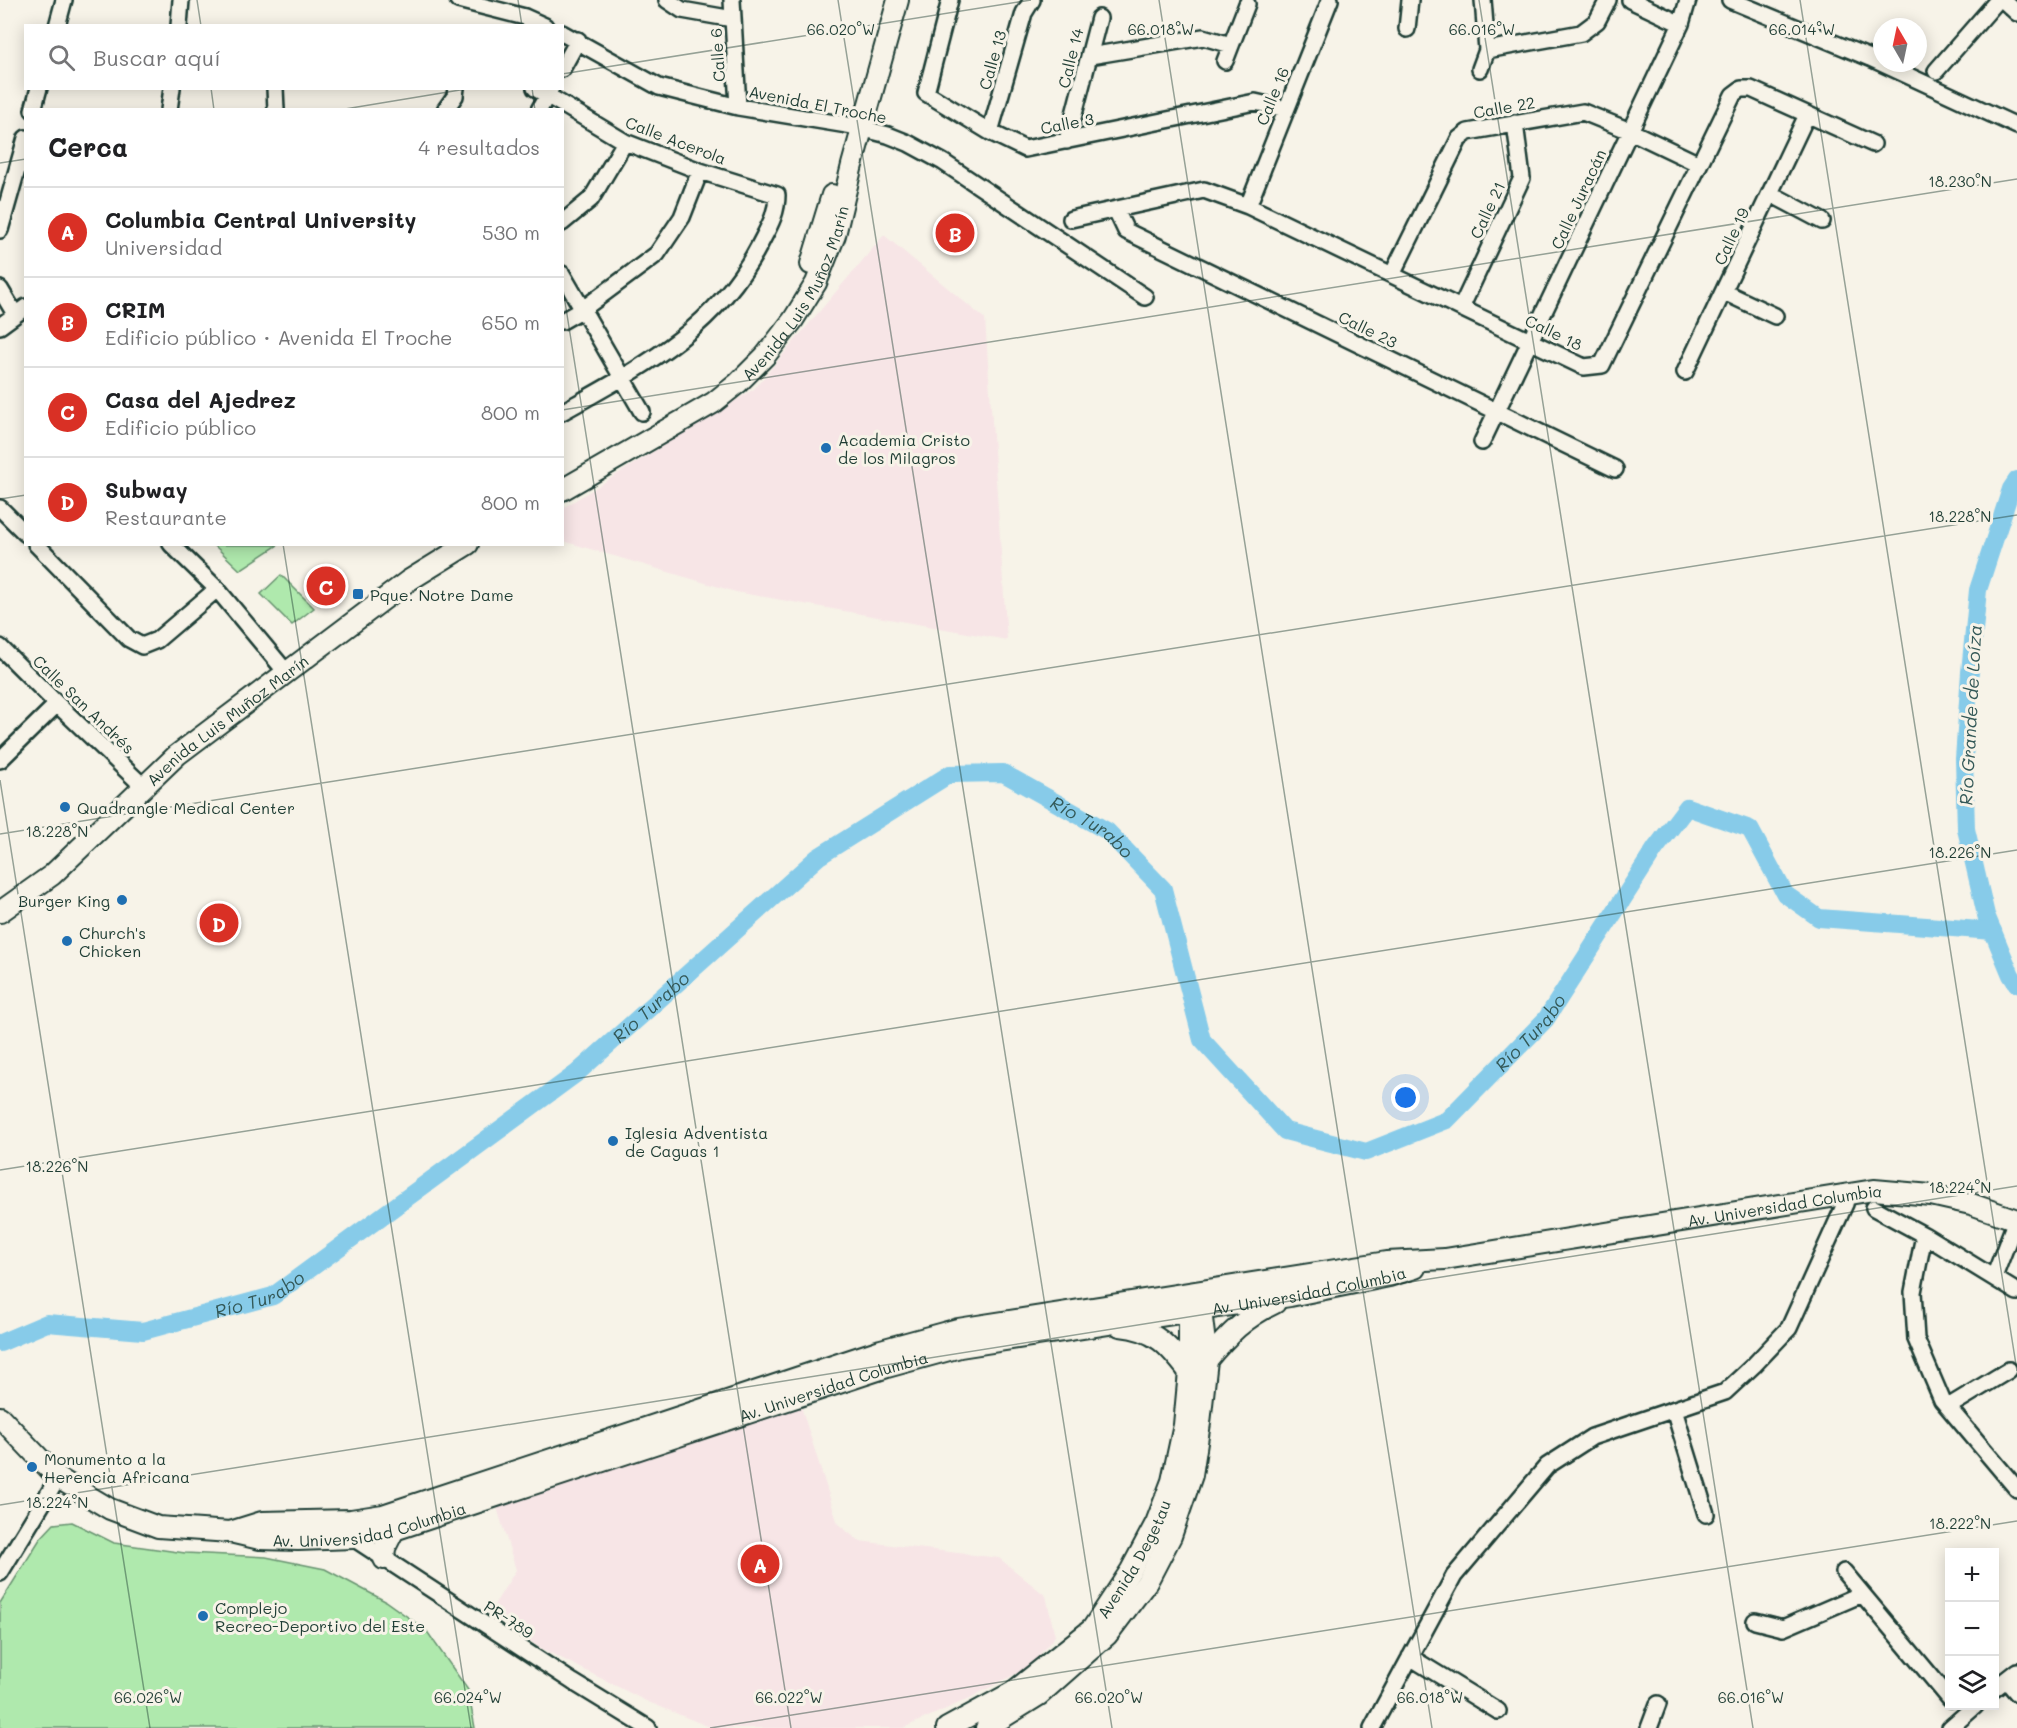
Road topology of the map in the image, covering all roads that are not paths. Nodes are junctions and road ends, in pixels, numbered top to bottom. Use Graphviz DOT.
graph roads {
  1 [pos="181,0"];
  2 [pos="458,0"];
  3 [pos="667,0"];
  4 [pos="732,0"];
  5 [pos="887,0"];
  6 [pos="898,0"];
  7 [pos="950,0"];
  8 [pos="1032,0"];
  9 [pos="1330,0"];
  10 [pos="1410,0"];
  11 [pos="1483,0"];
  12 [pos="1608,0"];
  13 [pos="1630,0"];
  14 [pos="1688,0"];
  15 [pos="1730,0"];
  16 [pos="1998,0"];
  17 [pos="2003,0"];
  18 [pos="59,1"];
  19 [pos="1247,4"];
  20 [pos="2017,13"];
  21 [pos="1099,18"];
  22 [pos="733,19"];
  23 [pos="57,24"];
  24 [pos="179,24"];
  25 [pos="541,24"];
  26 [pos="1681,24"];
  27 [pos="1407,29"];
  28 [pos="564,34"];
  29 [pos="578,40"];
  30 [pos="1231,45"];
  31 [pos="1487,50"];
  32 [pos="1090,56"];
  33 [pos="1224,61"];
  34 [pos="564,65"];
  35 [pos="1480,69"];
  36 [pos="1936,71"];
  37 [pos="38,90"];
  38 [pos="172,90"];
  39 [pos="275,90"];
  40 [pos="456,90"];
  41 [pos="545,91"];
  42 [pos="738,107"];
  43 [pos="34,108"];
  44 [pos="169,108"];
  45 [pos="276,108"];
  46 [pos="446,108"];
  47 [pos="540,108"];
  48 [pos="1286,109"];
  49 [pos="1806,115"];
  50 [pos="1515,123"];
  51 [pos="2017,126"];
  52 [pos="858,128"];
  53 [pos="1630,131"];
  54 [pos="990,132"];
  55 [pos="1067,141"];
  56 [pos="625,142"];
  57 [pos="1873,144"];
  58 [pos="24,145"];
  59 [pos="1699,164"];
  60 [pos="700,171"];
  61 [pos="1771,194"];
  62 [pos="1248,206"];
  63 [pos="1116,210"];
  64 [pos="1071,219"];
  65 [pos="564,221"];
  66 [pos="1821,221"];
  67 [pos="0,225"];
  68 [pos="1392,275"];
  69 [pos="564,277"];
  70 [pos="0,289"];
  71 [pos="1724,292"];
  72 [pos="1145,297"];
  73 [pos="1461,308"];
  74 [pos="583,309"];
  75 [pos="20,310"];
  76 [pos="1775,316"];
  77 [pos="564,320"];
  78 [pos="0,326"];
  79 [pos="1530,340"];
  80 [pos="1685,372"];
  81 [pos="622,378"];
  82 [pos="564,411"];
  83 [pos="1497,411"];
  84 [pos="642,412"];
  85 [pos="1482,442"];
  86 [pos="1616,469"];
  87 [pos="564,485"];
  88 [pos="0,508"];
  89 [pos="24,532"];
  90 [pos="38,546"];
  91 [pos="173,546"];
  92 [pos="458,546"];
  93 [pos="216,589"];
  94 [pos="0,646"];
  95 [pos="282,668"];
  96 [pos="57,704"];
  97 [pos="0,760"];
  98 [pos="139,782"];
  99 [pos="0,898"];
  100 [pos="0,912"];
  101 [pos="1847,1195"];
  102 [pos="1874,1208"];
  103 [pos="2016,1220"];
  104 [pos="1924,1235"];
  105 [pos="1445,1259"];
  106 [pos="1323,1271"];
  107 [pos="1995,1277"];
  108 [pos="2017,1292"];
  109 [pos="1290,1296"];
  110 [pos="1195,1309"];
  111 [pos="1035,1317"];
  112 [pos="1106,1324"];
  113 [pos="1207,1360"];
  114 [pos="2009,1370"];
  115 [pos="1189,1372"];
  116 [pos="1948,1407"];
  117 [pos="1674,1410"];
  118 [pos="0,1417"];
  119 [pos="616,1447"];
  120 [pos="58,1478"];
  121 [pos="479,1483"];
  122 [pos="2017,1489"];
  123 [pos="1706,1514"];
  124 [pos="283,1522"];
  125 [pos="394,1530"];
  126 [pos="230,1532"];
  127 [pos="353,1538"];
  128 [pos="384,1559"];
  129 [pos="1844,1572"];
  130 [pos="0,1573"];
  131 [pos="1862,1594"];
  132 [pos="1755,1621"];
  133 [pos="1410,1658"];
  134 [pos="2006,1680"];
  135 [pos="1945,1693"];
  136 [pos="2017,1693"];
  137 [pos="1658,1704"];
  138 [pos="1963,1710"];
  139 [pos="1498,1711"];
  140 [pos="648,1728"];
  141 [pos="946,1728"];
  142 [pos="986,1728"];
  143 [pos="1372,1728"];
  144 [pos="1649,1728"];
  145 [pos="1950,1728"];
  1 -- 24 [label="street"];
  2 -- 25 [label="street"];
  3 -- 22 [label="street"];
  4 -- 22 [label="street, Calle 6"];
  5 -- 52 [label="main road, Avenida Luis Muñoz Marín"];
  6 -- 52 [label="main road, Avenida Luis Muñoz Marín"];
  7 -- 54 [label="street, Calle 3"];
  8 -- 54 [label="street, Calle 13"];
  9 -- 48 [label="street, Calle 16"];
  10 -- 27 [label="street"];
  11 -- 31 [label="street"];
  12 -- 31 [label="street"];
  13 -- 26 [label="street"];
  14 -- 26 [label="street, Calle Juracán"];
  15 -- 51 [label="street"];
  16 -- 36 [label="street"];
  17 -- 20 [label="street"];
  18 -- 23 [label="street"];
  19 -- 30 [label="street"];
  21 -- 32 [label="street, Calle 14"];
  22 -- 42 [label="street, Calle 6"];
  26 -- 53 [label="street, Calle Juracán"];
  28 -- 29 [label="street, Avenida El Troche"];
  29 -- 34 [label="street"];
  29 -- 42 [label="street, Avenida El Troche"];
  30 -- 32 [label="street"];
  30 -- 33 [label="street"];
  31 -- 35 [label="street"];
  32 -- 55 [label="street, Calle 14"];
  37 -- 43 [label="street"];
  38 -- 44 [label="street"];
  39 -- 45 [label="street"];
  40 -- 46 [label="street"];
  41 -- 47 [label="street"];
  41 -- 56 [label="street, Calle Acerola"];
  42 -- 52 [label="street, Avenida El Troche"];
  48 -- 55 [label="street, Calle 3"];
  48 -- 62 [label="street, Calle 16"];
  49 -- 57 [label="street, Calle 18"];
  49 -- 59 [label="street, Calle 18"];
  49 -- 61 [label="street, Calle 19"];
  50 -- 53 [label="street, Calle 22"];
  50 -- 68 [label="street, Calle 22"];
  50 -- 73 [label="street, Calle 21"];
  52 -- 72 [label="street, Avenida El Troche"];
  52 -- 87 [label="main road, Avenida Luis Muñoz Marín"];
  53 -- 59 [label="street, Calle 22"];
  53 -- 79 [label="street, Calle Juracán"];
  54 -- 55 [label="street, Calle 3"];
  56 -- 60 [label="street, Calle Acerola"];
  56 -- 65 [label="street"];
  58 -- 67 [label="street"];
  59 -- 79 [label="street, Calle 18"];
  60 -- 74 [label="street"];
  60 -- 81 [label="street, Calle Acerola"];
  61 -- 66 [label="street"];
  61 -- 71 [label="street, Calle 19"];
  62 -- 63 [label="street, Calle 18"];
  62 -- 68 [label="street, Calle 18"];
  63 -- 64 [label="street, Calle 18"];
  63 -- 83 [label="street, Calle 23"];
  68 -- 73 [label="street, Calle 18"];
  69 -- 74 [label="street"];
  70 -- 75 [label="street"];
  71 -- 76 [label="street"];
  71 -- 80 [label="street, Calle 19"];
  73 -- 79 [label="street, Calle 18"];
  74 -- 77 [label="street"];
  74 -- 81 [label="street"];
  75 -- 78 [label="street"];
  79 -- 83 [label="street, Calle Juracán"];
  81 -- 82 [label="street"];
  81 -- 84 [label="street"];
  83 -- 85 [label="street, Calle Juracán"];
  83 -- 86 [label="street, Calle 23"];
  88 -- 89 [label="street"];
  90 -- 93 [label="street"];
  91 -- 93 [label="street"];
  92 -- 95 [label="main road, Avenida Luis Muñoz Marín"];
  93 -- 95 [label="street"];
  94 -- 96 [label="street, Calle San Andrés"];
  95 -- 98 [label="main road, Avenida Luis Muñoz Marín"];
  96 -- 97 [label="street"];
  96 -- 98 [label="street, Calle San Andrés"];
  98 -- 99 [label="main road, Avenida Luis Muñoz Marín"];
  98 -- 100 [label="main road, Avenida Luis Muñoz Marín"];
  101 -- 103 [label="main road, Av. Universidad Columbia"];
  101 -- 105 [label="main road, Av. Universidad Columbia"];
  101 -- 117 [label="street"];
  102 -- 104 [label="street"];
  103 -- 107 [label="street"];
  104 -- 107 [label="street"];
  104 -- 116 [label="street"];
  105 -- 106 [label="main road, Av. Universidad Columbia"];
  105 -- 109 [label="main road, Av. Universidad Columbia"];
  106 -- 110 [label="main road"];
  106 -- 111 [label="main road, Av. Universidad Columbia"];
  107 -- 108 [label="street"];
  109 -- 110 [label="main road, Av. Universidad Columbia"];
  109 -- 113 [label="main road"];
  110 -- 111 [label="main road"];
  110 -- 112 [label="main road, Av. Universidad Columbia"];
  110 -- 113 [label="main road, Avenida Degetau"];
  110 -- 115 [label="main road, Avenida Degetau"];
  111 -- 119 [label="main road, Av. Universidad Columbia"];
  112 -- 115 [label="main road"];
  112 -- 119 [label="main road, Av. Universidad Columbia"];
  113 -- 142 [label="main road, Avenida Degetau"];
  114 -- 116 [label="street"];
  115 -- 141 [label="main road, Avenida Degetau"];
  116 -- 122 [label="street"];
  117 -- 123 [label="street"];
  117 -- 133 [label="street"];
  118 -- 120 [label="main road, Av. Universidad Columbia"];
  119 -- 121 [label="main road, Av. Universidad Columbia"];
  119 -- 125 [label="main road, Av. Universidad Columbia"];
  120 -- 126 [label="main road, Av. Universidad Columbia"];
  120 -- 130 [label="street"];
  121 -- 124 [label="main road, Av. Universidad Columbia"];
  121 -- 127 [label="main road"];
  124 -- 126 [label="main road, Av. Universidad Columbia"];
  124 -- 127 [label="main road"];
  125 -- 127 [label="main road, Av. Universidad Columbia"];
  125 -- 128 [label="main road"];
  126 -- 127 [label="main road, Av. Universidad Columbia"];
  127 -- 128 [label="street, PR-789 / PR-789"];
  128 -- 140 [label="street, PR-789 / PR-789"];
  129 -- 131 [label="street"];
  131 -- 132 [label="street"];
  131 -- 135 [label="street"];
  133 -- 139 [label="street"];
  133 -- 143 [label="street"];
  134 -- 136 [label="street"];
  137 -- 144 [label="street"];
  138 -- 145 [label="street"];
}
